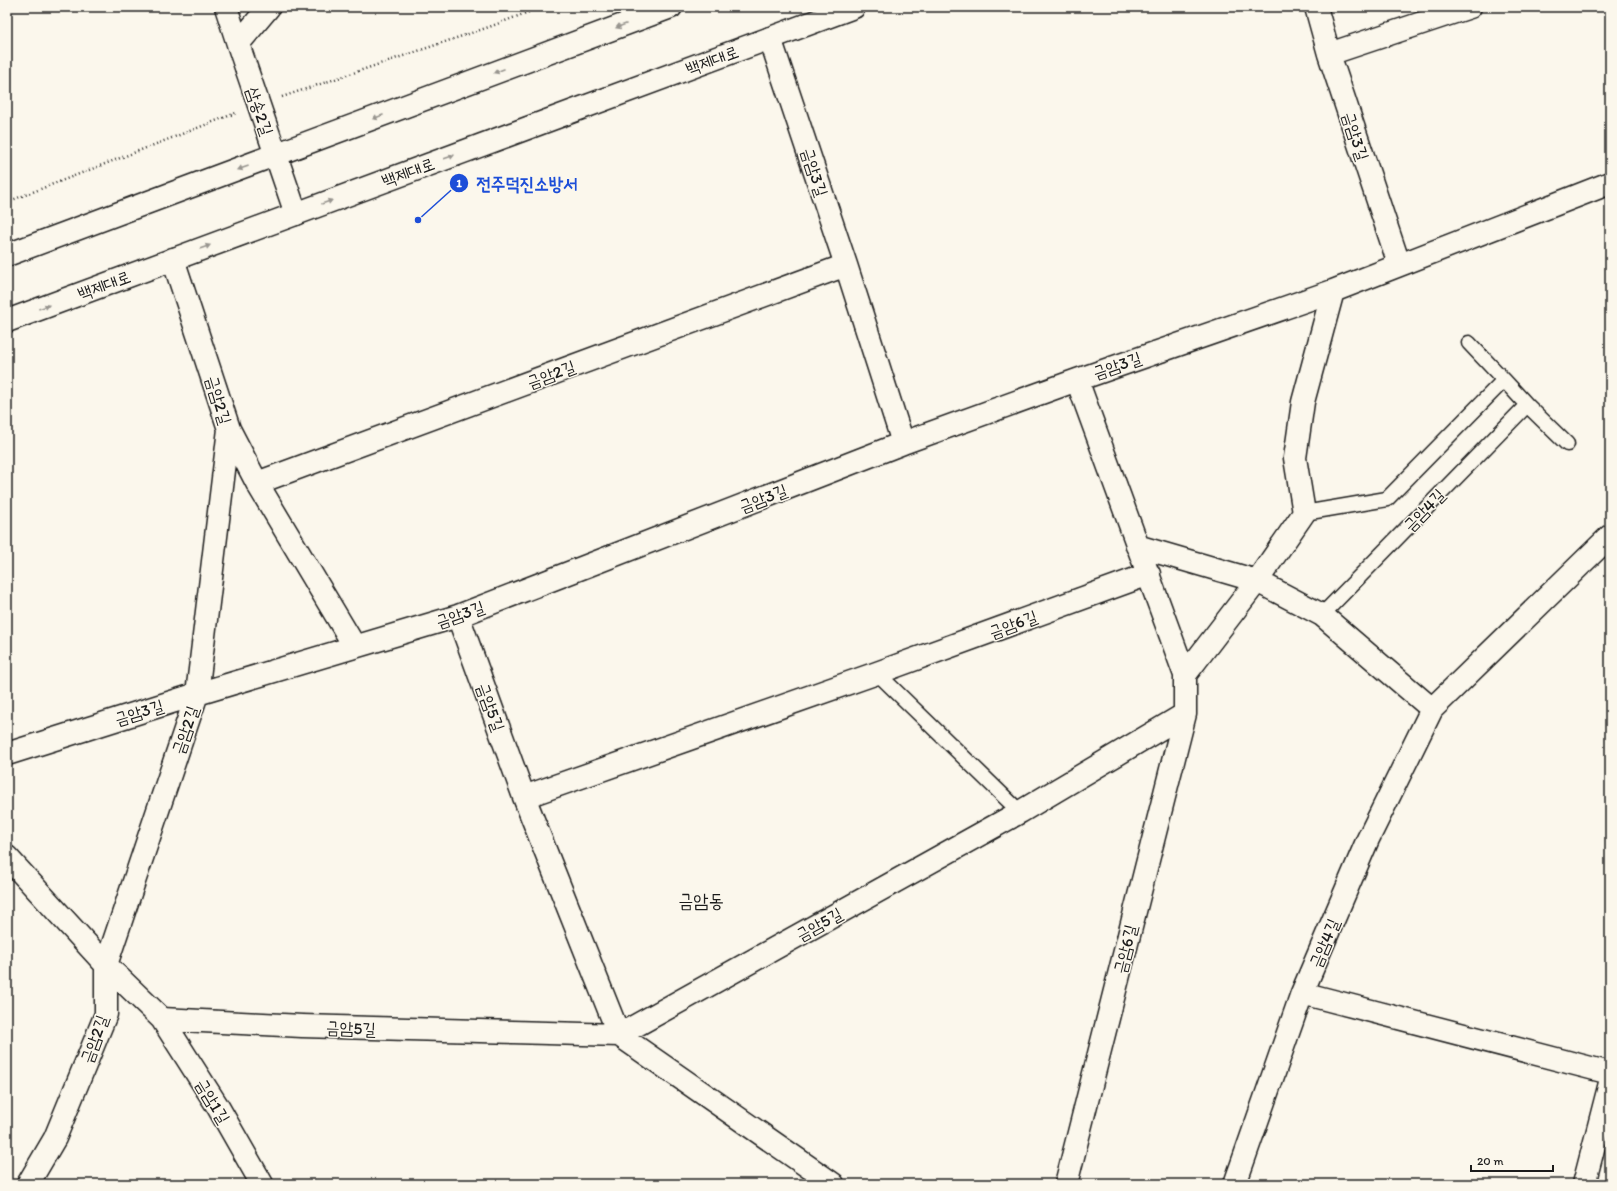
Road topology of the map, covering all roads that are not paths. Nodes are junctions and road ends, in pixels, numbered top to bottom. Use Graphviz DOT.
graph roads {
  1 [pos="226,7"];
  2 [pos="269,7"];
  3 [pos="671,7"];
  4 [pos="854,7"];
  5 [pos="1316,7"];
  6 [pos="1470,7"];
  7 [pos="770,38"];
  8 [pos="238,44"];
  9 [pos="1329,54"];
  10 [pos="276,155"];
  11 [pos="1610,183"];
  12 [pos="296,214"];
  13 [pos="7,255"];
  14 [pos="173,259"];
  15 [pos="1399,264"];
  16 [pos="846,265"];
  17 [pos="1333,291"];
  18 [pos="7,320"];
  19 [pos="1469,343"];
  20 [pos="1077,380"];
  21 [pos="1504,380"];
  22 [pos="1527,404"];
  23 [pos="229,429"];
  24 [pos="903,443"];
  25 [pos="1567,444"];
  26 [pos="257,483"];
  27 [pos="1304,513"];
  28 [pos="1610,536"];
  29 [pos="1137,546"];
  30 [pos="1149,574"];
  31 [pos="1256,581"];
  32 [pos="1322,615"];
  33 [pos="458,616"];
  34 [pos="355,647"];
  35 [pos="877,673"];
  36 [pos="1185,675"];
  37 [pos="197,694"];
  38 [pos="1432,709"];
  39 [pos="1185,714"];
  40 [pos="7,754"];
  41 [pos="524,796"];
  42 [pos="1020,812"];
  43 [pos="7,858"];
  44 [pos="106,965"];
  45 [pos="1302,992"];
  46 [pos="162,1019"];
  47 [pos="618,1035"];
  48 [pos="1610,1073"];
  49 [pos="1610,1083"];
  50 [pos="28,1184"];
  51 [pos="262,1184"];
  52 [pos="833,1184"];
  53 [pos="1066,1184"];
  54 [pos="1235,1184"];
  55 [pos="1584,1184"];
  1 -- 8 [label="street, 삼송2길"];
  2 -- 8 [label="street"];
  3 -- 10 [label="street, one-way"];
  4 -- 7 [label="street, 백제대로"];
  5 -- 9 [label="street, 금암3길"];
  6 -- 9 [label="street"];
  12 -- 7 [label="street, 백제대로, one-way"];
  7 -- 16 [label="street, 금암3길"];
  8 -- 10 [label="street, 삼송2길"];
  9 -- 15 [label="street, 금암3길"];
  10 -- 12 [label="street, 삼송2길"];
  10 -- 13 [label="street, one-way"];
  11 -- 15 [label="street, 금암3길"];
  14 -- 12 [label="street, 백제대로, one-way"];
  18 -- 14 [label="street, 백제대로, one-way"];
  14 -- 23 [label="street, 금암2길"];
  15 -- 17 [label="street, 금암3길"];
  16 -- 24 [label="street, 금암3길"];
  16 -- 26 [label="street, 금암2길"];
  17 -- 20 [label="street, 금암3길"];
  17 -- 27 [label="street"];
  19 -- 21 [label="lane"];
  20 -- 24 [label="street, 금암3길"];
  20 -- 29 [label="street, 금암6길"];
  21 -- 22 [label="lane"];
  21 -- 27 [label="lane, 금암4길"];
  22 -- 25 [label="lane"];
  22 -- 32 [label="lane, 금암4길"];
  23 -- 26 [label="street"];
  23 -- 37 [label="street, 금암2길"];
  24 -- 33 [label="street, 금암3길"];
  26 -- 34 [label="street"];
  27 -- 31 [label="street"];
  28 -- 38 [label="street, 금암4길"];
  29 -- 30 [label="street, 금암6길"];
  29 -- 31 [label="street"];
  30 -- 35 [label="street, 금암6길"];
  30 -- 36 [label="street, 금암6길"];
  31 -- 32 [label="street"];
  31 -- 36 [label="street"];
  32 -- 38 [label="street"];
  33 -- 34 [label="street, 금암3길"];
  33 -- 41 [label="street, 금암5길"];
  34 -- 37 [label="street, 금암3길"];
  35 -- 41 [label="street"];
  35 -- 42 [label="lane"];
  36 -- 39 [label="street, 금암6길"];
  37 -- 40 [label="street, 금암3길"];
  37 -- 44 [label="street, 금암2길"];
  38 -- 45 [label="street, 금암4길"];
  39 -- 42 [label="street"];
  39 -- 53 [label="street, 금암6길"];
  41 -- 47 [label="street, 금암5길"];
  42 -- 47 [label="street, 금암5길"];
  43 -- 44 [label="street"];
  44 -- 46 [label="street"];
  44 -- 50 [label="street, 금암2길"];
  45 -- 48 [label="street"];
  45 -- 54 [label="street, 금암4길"];
  46 -- 47 [label="street, 금암5길"];
  46 -- 51 [label="street, 금암1길"];
  47 -- 52 [label="street"];
  49 -- 55 [label="street"];
}
